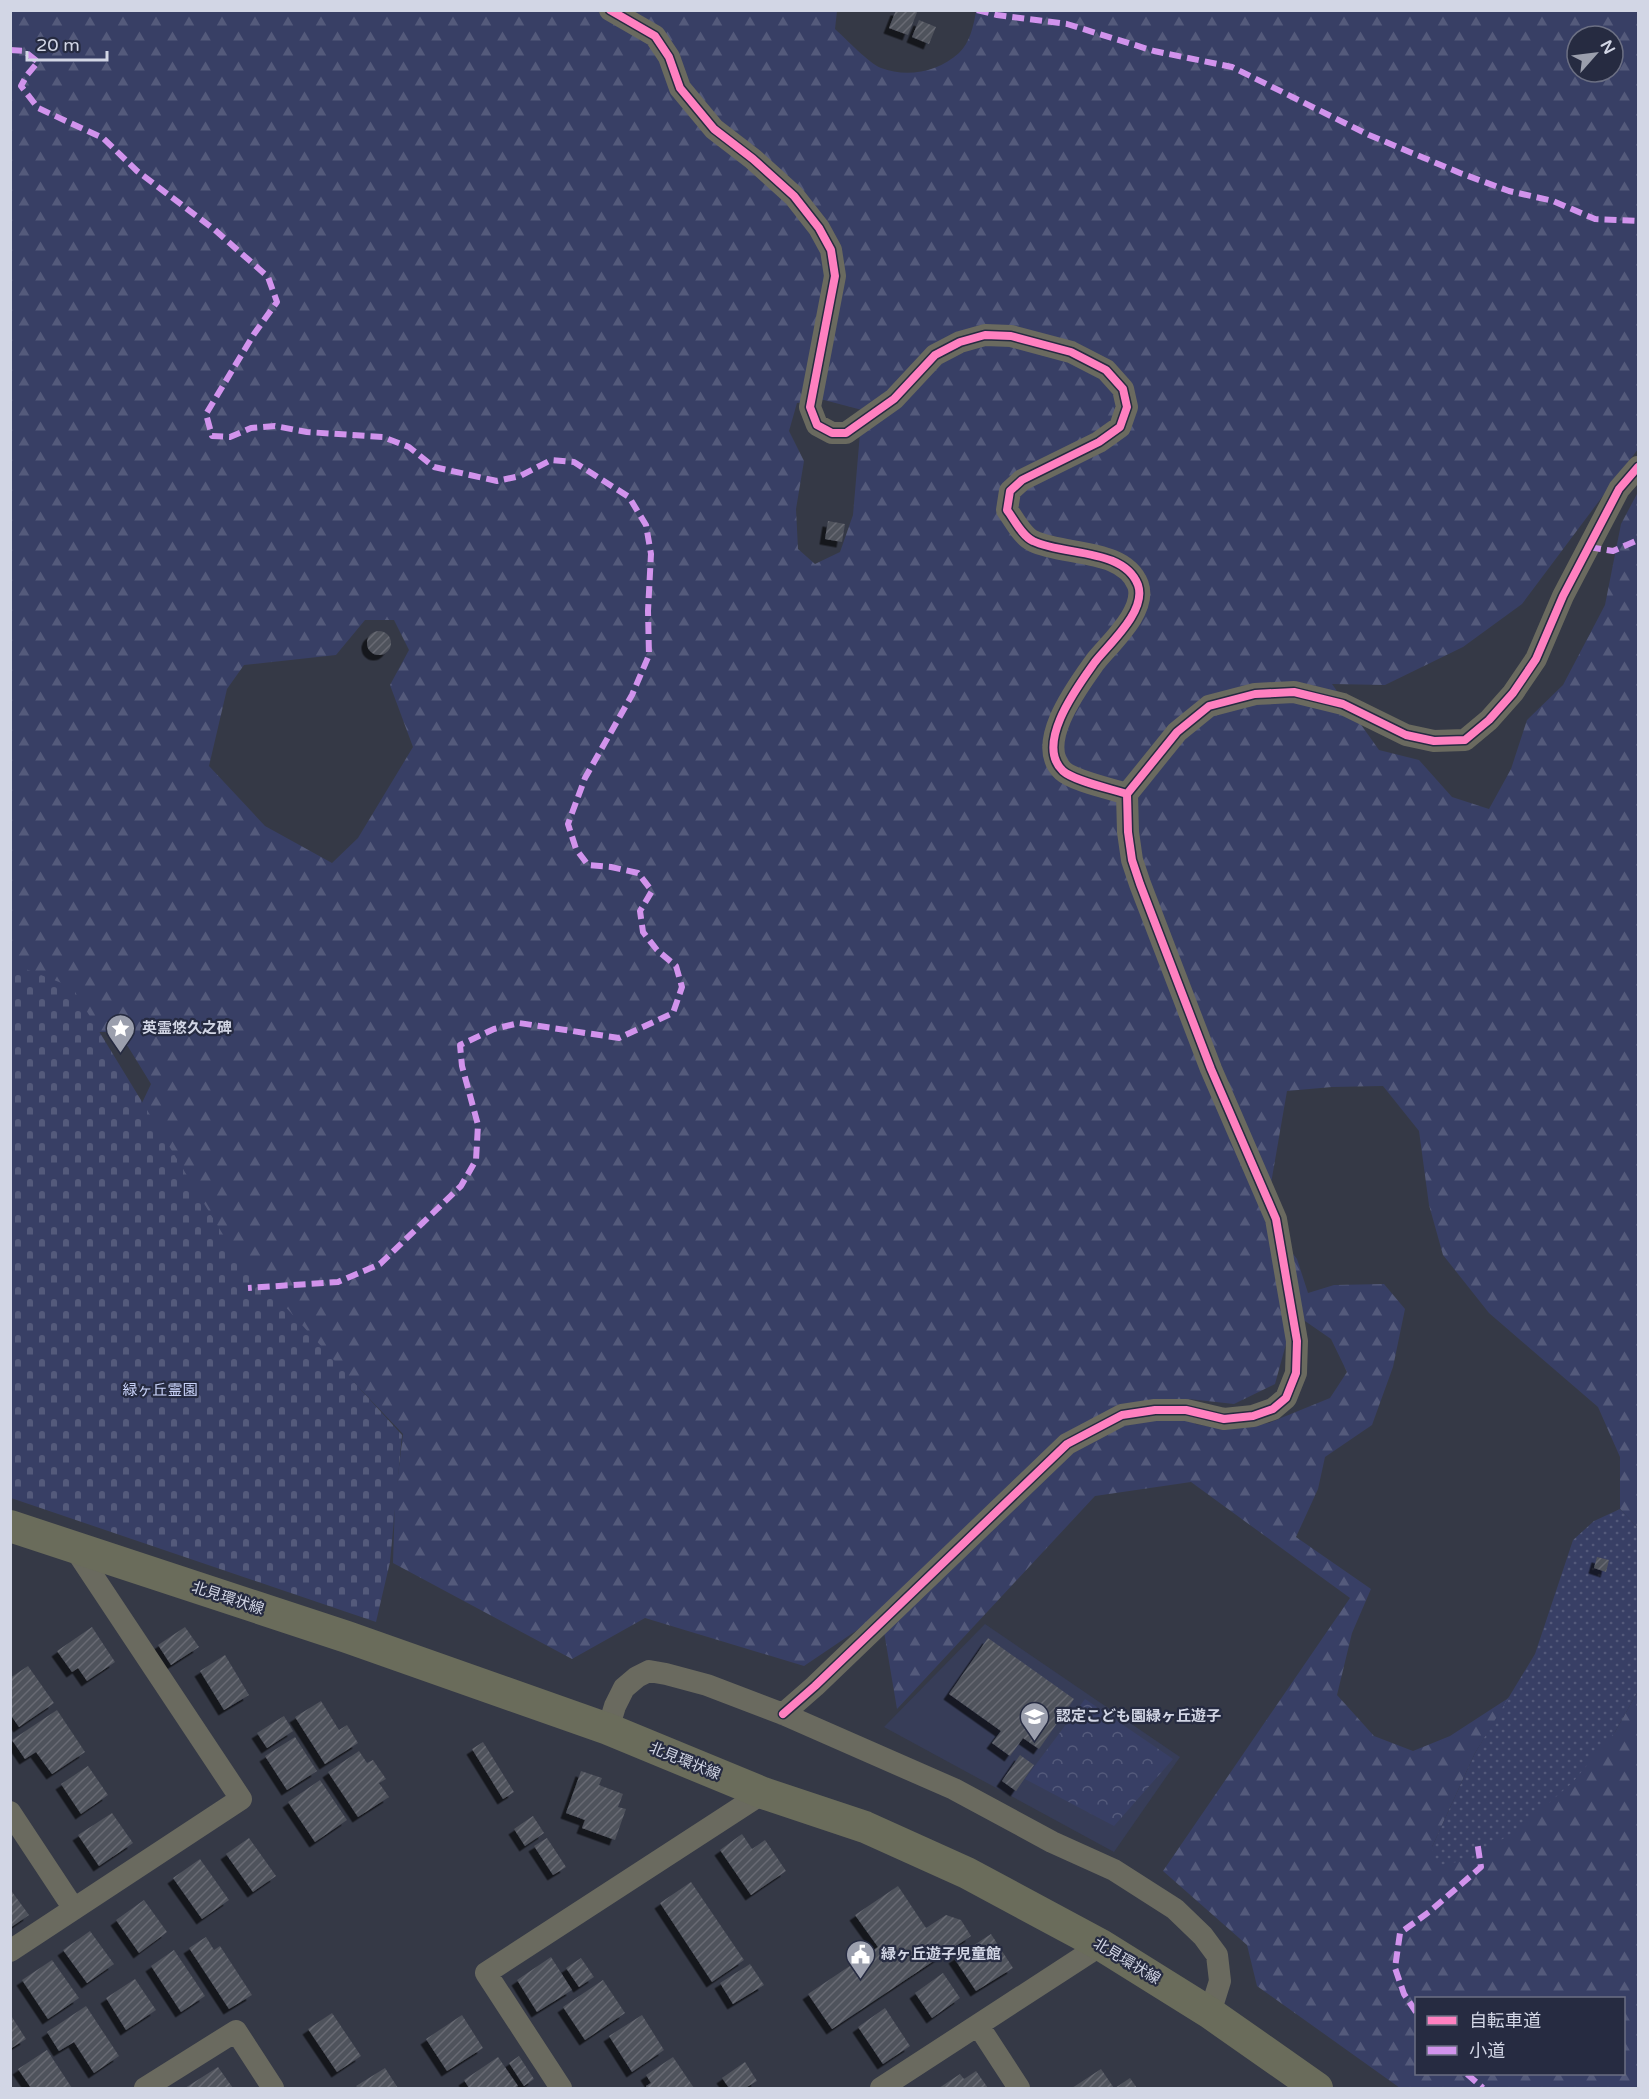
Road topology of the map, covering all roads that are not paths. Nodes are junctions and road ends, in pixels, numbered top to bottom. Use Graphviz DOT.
graph roads {
  1 [pos="610,10"];
  2 [pos="1638,467"];
  3 [pos="1128,794"];
  4 [pos="12,1528"];
  5 [pos="75,1549"];
  6 [pos="783,1714"];
  7 [pos="608,1729"];
  8 [pos="763,1793"];
  9 [pos="10,1812"];
  10 [pos="74,1909"];
  11 [pos="1101,1945"];
  12 [pos="10,1951"];
  13 [pos="1210,2013"];
  14 [pos="978,2025"];
  15 [pos="145,2088"];
  16 [pos="273,2088"];
  17 [pos="561,2088"];
  18 [pos="881,2088"];
  19 [pos="1019,2088"];
  20 [pos="1317,2088"];
  1 -- 3 [label="street"];
  2 -- 3 [label="street"];
  3 -- 6 [label="street"];
  4 -- 5 [label="main road, 北見環状線"];
  5 -- 7 [label="main road, 北見環状線"];
  5 -- 10 [label="street"];
  6 -- 7 [label="street"];
  6 -- 13 [label="street"];
  7 -- 8 [label="main road, 北見環状線"];
  8 -- 11 [label="main road, 北見環状線"];
  8 -- 17 [label="street"];
  9 -- 10 [label="street"];
  10 -- 12 [label="street"];
  11 -- 13 [label="main road, 北見環状線"];
  11 -- 14 [label="street"];
  13 -- 20 [label="main road, 北見環状線"];
  14 -- 18 [label="street"];
  14 -- 19 [label="street"];
  15 -- 16 [label="street"];
}
